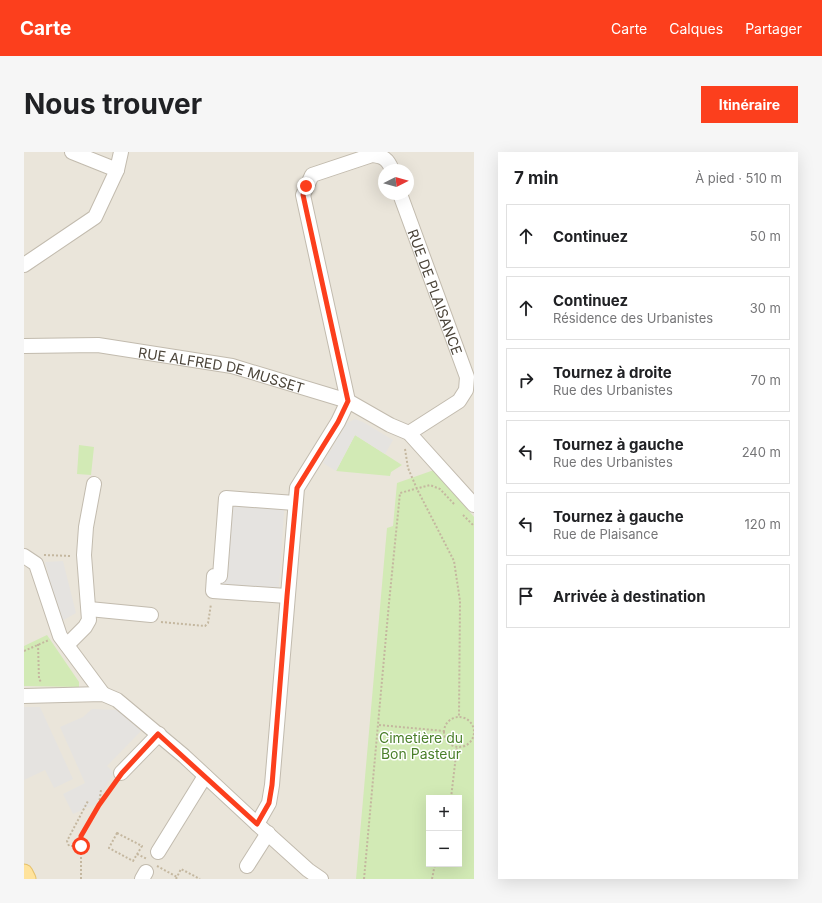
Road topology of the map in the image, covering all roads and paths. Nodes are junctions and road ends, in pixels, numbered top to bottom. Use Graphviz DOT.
graph roads {
  1 [pos="72,152"];
  2 [pos="121,152"];
  3 [pos="389,164"];
  4 [pos="117,170"];
  5 [pos="402,200"];
  6 [pos="24,265"];
  7 [pos="24,346"];
  8 [pos="348,401"];
  9 [pos="409,432"];
  10 [pos="408,468"];
  11 [pos="94,484"];
  12 [pos="417,489"];
  13 [pos="295,503"];
  14 [pos="474,505"];
  15 [pos="474,526"];
  16 [pos="24,556"];
  17 [pos="70,556"];
  18 [pos="36,564"];
  19 [pos="213,591"];
  20 [pos="287,596"];
  21 [pos="89,609"];
  22 [pos="151,615"];
  23 [pos="38,644"];
  24 [pos="67,645"];
  25 [pos="33,646"];
  26 [pos="24,650"];
  27 [pos="103,694"];
  28 [pos="24,696"];
  29 [pos="47,696"];
  30 [pos="459,717"];
  31 [pos="379,725"];
  32 [pos="444,731"];
  33 [pos="474,731"];
  34 [pos="158,734"];
  35 [pos="457,747"];
  36 [pos="122,773"];
  37 [pos="205,776"];
  38 [pos="101,790"];
  39 [pos="452,795"];
  40 [pos="88,801"];
  41 [pos="99,805"];
  42 [pos="262,829"];
  43 [pos="81,846"];
  44 [pos="142,846"];
  45 [pos="150,866"];
  46 [pos="247,866"];
  47 [pos="435,867"];
  48 [pos="24,873"];
  49 [pos="176,878"];
  50 [pos="27,879"];
  51 [pos="81,879"];
  52 [pos="200,879"];
  53 [pos="321,879"];
  54 [pos="364,879"];
  55 [pos="432,879"];
  1 -- 4 [label="street"];
  2 -- 4 [label="street"];
  3 -- 8 [label="street"];
  4 -- 6 [label="street"];
  5 -- 9 [label="street, RUE DE PLAISANCE"];
  7 -- 8 [label="street, RUE ALFRED DE MUSSET"];
  8 -- 9 [label="street, RUE ALFRED DE MUSSET"];
  8 -- 13 [label="street"];
  9 -- 14 [label="street"];
  10 -- 12 [label="path"];
  11 -- 21 [label="street"];
  12 -- 15 [label="path"];
  12 -- 30 [label="path"];
  12 -- 31 [label="path"];
  13 -- 19 [label="street"];
  13 -- 20 [label="street"];
  16 -- 18 [label="street"];
  17 -- 18 [label="path"];
  18 -- 24 [label="street"];
  19 -- 20 [label="street"];
  19 -- 22 [label="path"];
  20 -- 42 [label="street"];
  21 -- 22 [label="street"];
  21 -- 24 [label="street"];
  23 -- 29 [label="path"];
  24 -- 27 [label="street"];
  25 -- 26 [label="path"];
  27 -- 29 [label="street"];
  27 -- 34 [label="street"];
  28 -- 29 [label="street"];
  30 -- 32 [label="path"];
  30 -- 33 [label="path"];
  31 -- 32 [label="path"];
  31 -- 54 [label="path"];
  32 -- 35 [label="path"];
  33 -- 35 [label="path"];
  34 -- 36 [label="street"];
  34 -- 37 [label="street"];
  35 -- 39 [label="path"];
  36 -- 41 [label="path"];
  37 -- 42 [label="street"];
  37 -- 45 [label="street"];
  38 -- 41 [label="path"];
  40 -- 43 [label="path"];
  41 -- 43 [label="path"];
  42 -- 46 [label="street"];
  42 -- 53 [label="street"];
  43 -- 51 [label="path"];
  44 -- 44 [label="path"];
  45 -- 49 [label="path"];
  47 -- 55 [label="path"];
  48 -- 50 [label="main road"];
  49 -- 52 [label="path"];
}
